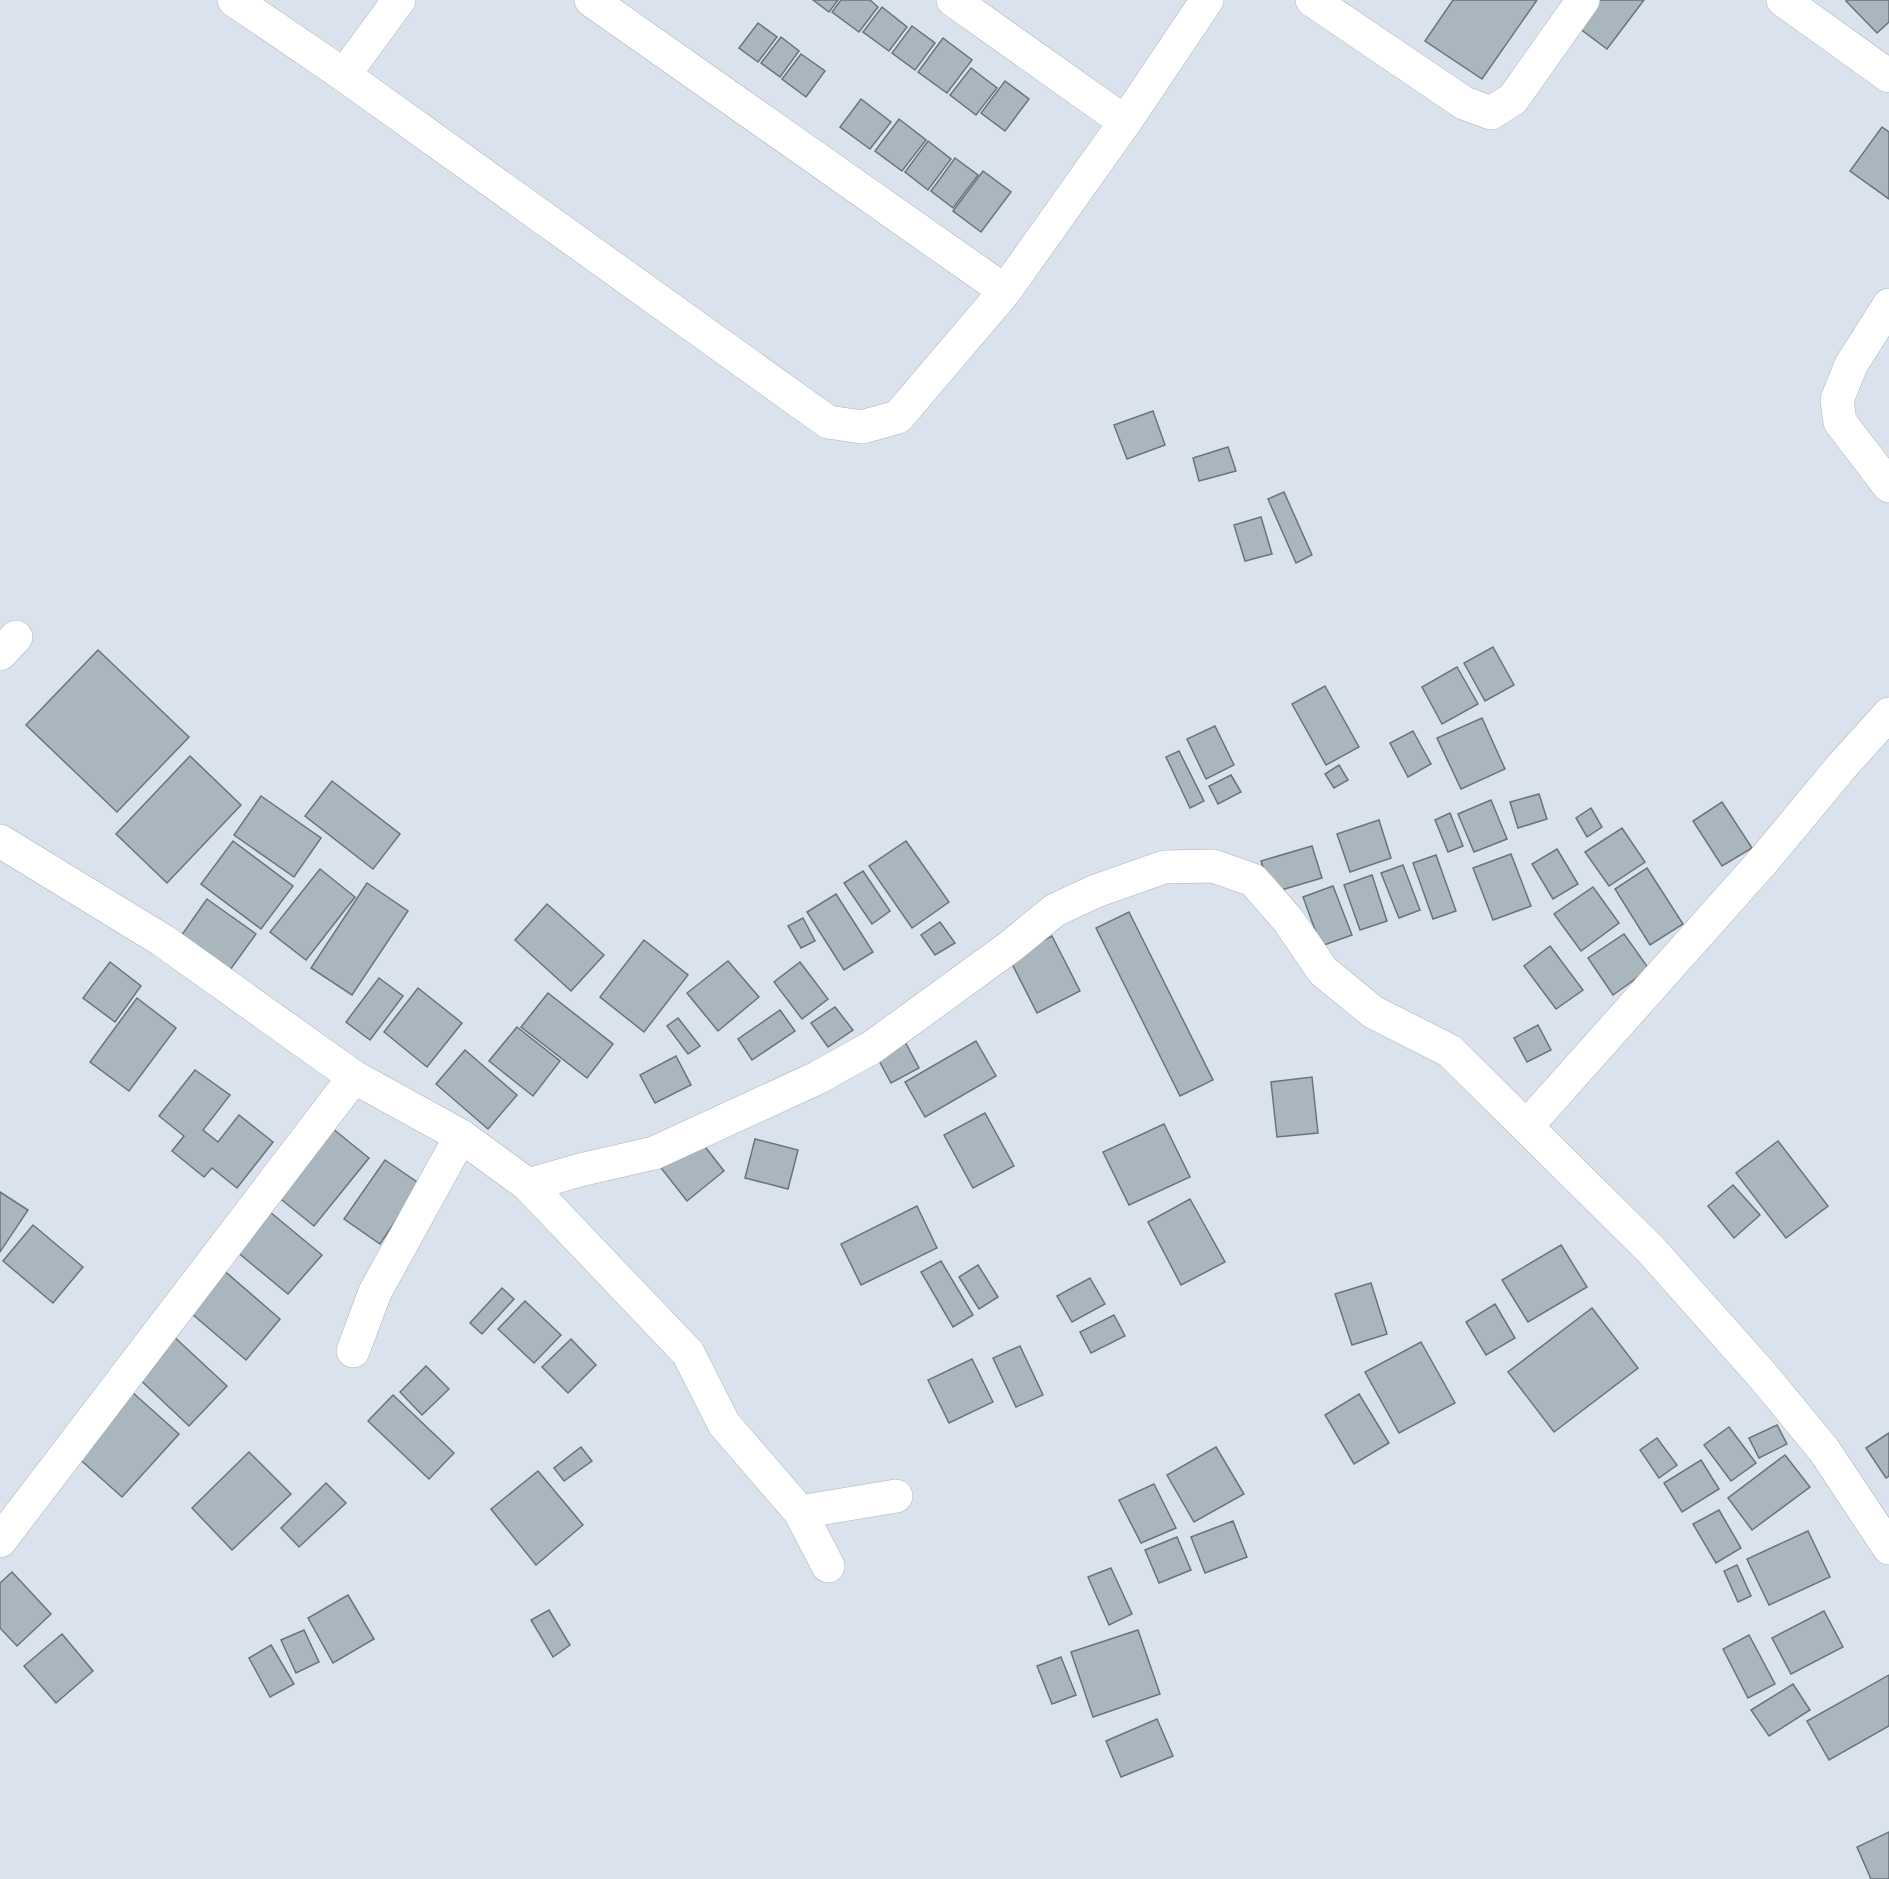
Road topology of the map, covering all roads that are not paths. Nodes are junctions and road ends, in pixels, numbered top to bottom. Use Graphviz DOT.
graph roads {
  1 [pos="234,0"];
  2 [pos="399,0"];
  3 [pos="591,0"];
  4 [pos="953,0"];
  5 [pos="1207,0"];
  6 [pos="1312,0"];
  7 [pos="1583,0"];
  8 [pos="1783,0"];
  9 [pos="344,75"];
  10 [pos="1889,76"];
  11 [pos="1125,122"];
  12 [pos="1005,291"];
  13 [pos="1889,305"];
  14 [pos="1889,486"];
  15 [pos="1889,714"];
  16 [pos="0,841"];
  17 [pos="354,1077"];
  18 [pos="1527,1126"];
  19 [pos="461,1136"];
  20 [pos="528,1185"];
  21 [pos="353,1352"];
  22 [pos="896,1497"];
  23 [pos="800,1512"];
  24 [pos="0,1541"];
  25 [pos="1889,1548"];
  26 [pos="828,1566"];
  1 -- 9 [label="street"];
  2 -- 9 [label="street"];
  3 -- 12 [label="street"];
  4 -- 11 [label="street"];
  5 -- 11 [label="street"];
  6 -- 7 [label="street"];
  8 -- 10 [label="street"];
  9 -- 12 [label="street"];
  11 -- 12 [label="street"];
  13 -- 14 [label="street"];
  15 -- 18 [label="street"];
  16 -- 17 [label="street"];
  17 -- 19 [label="street"];
  17 -- 24 [label="street"];
  18 -- 20 [label="street"];
  18 -- 25 [label="street"];
  19 -- 20 [label="street"];
  19 -- 21 [label="street"];
  20 -- 23 [label="street"];
  22 -- 23 [label="street"];
  23 -- 26 [label="street"];
}
